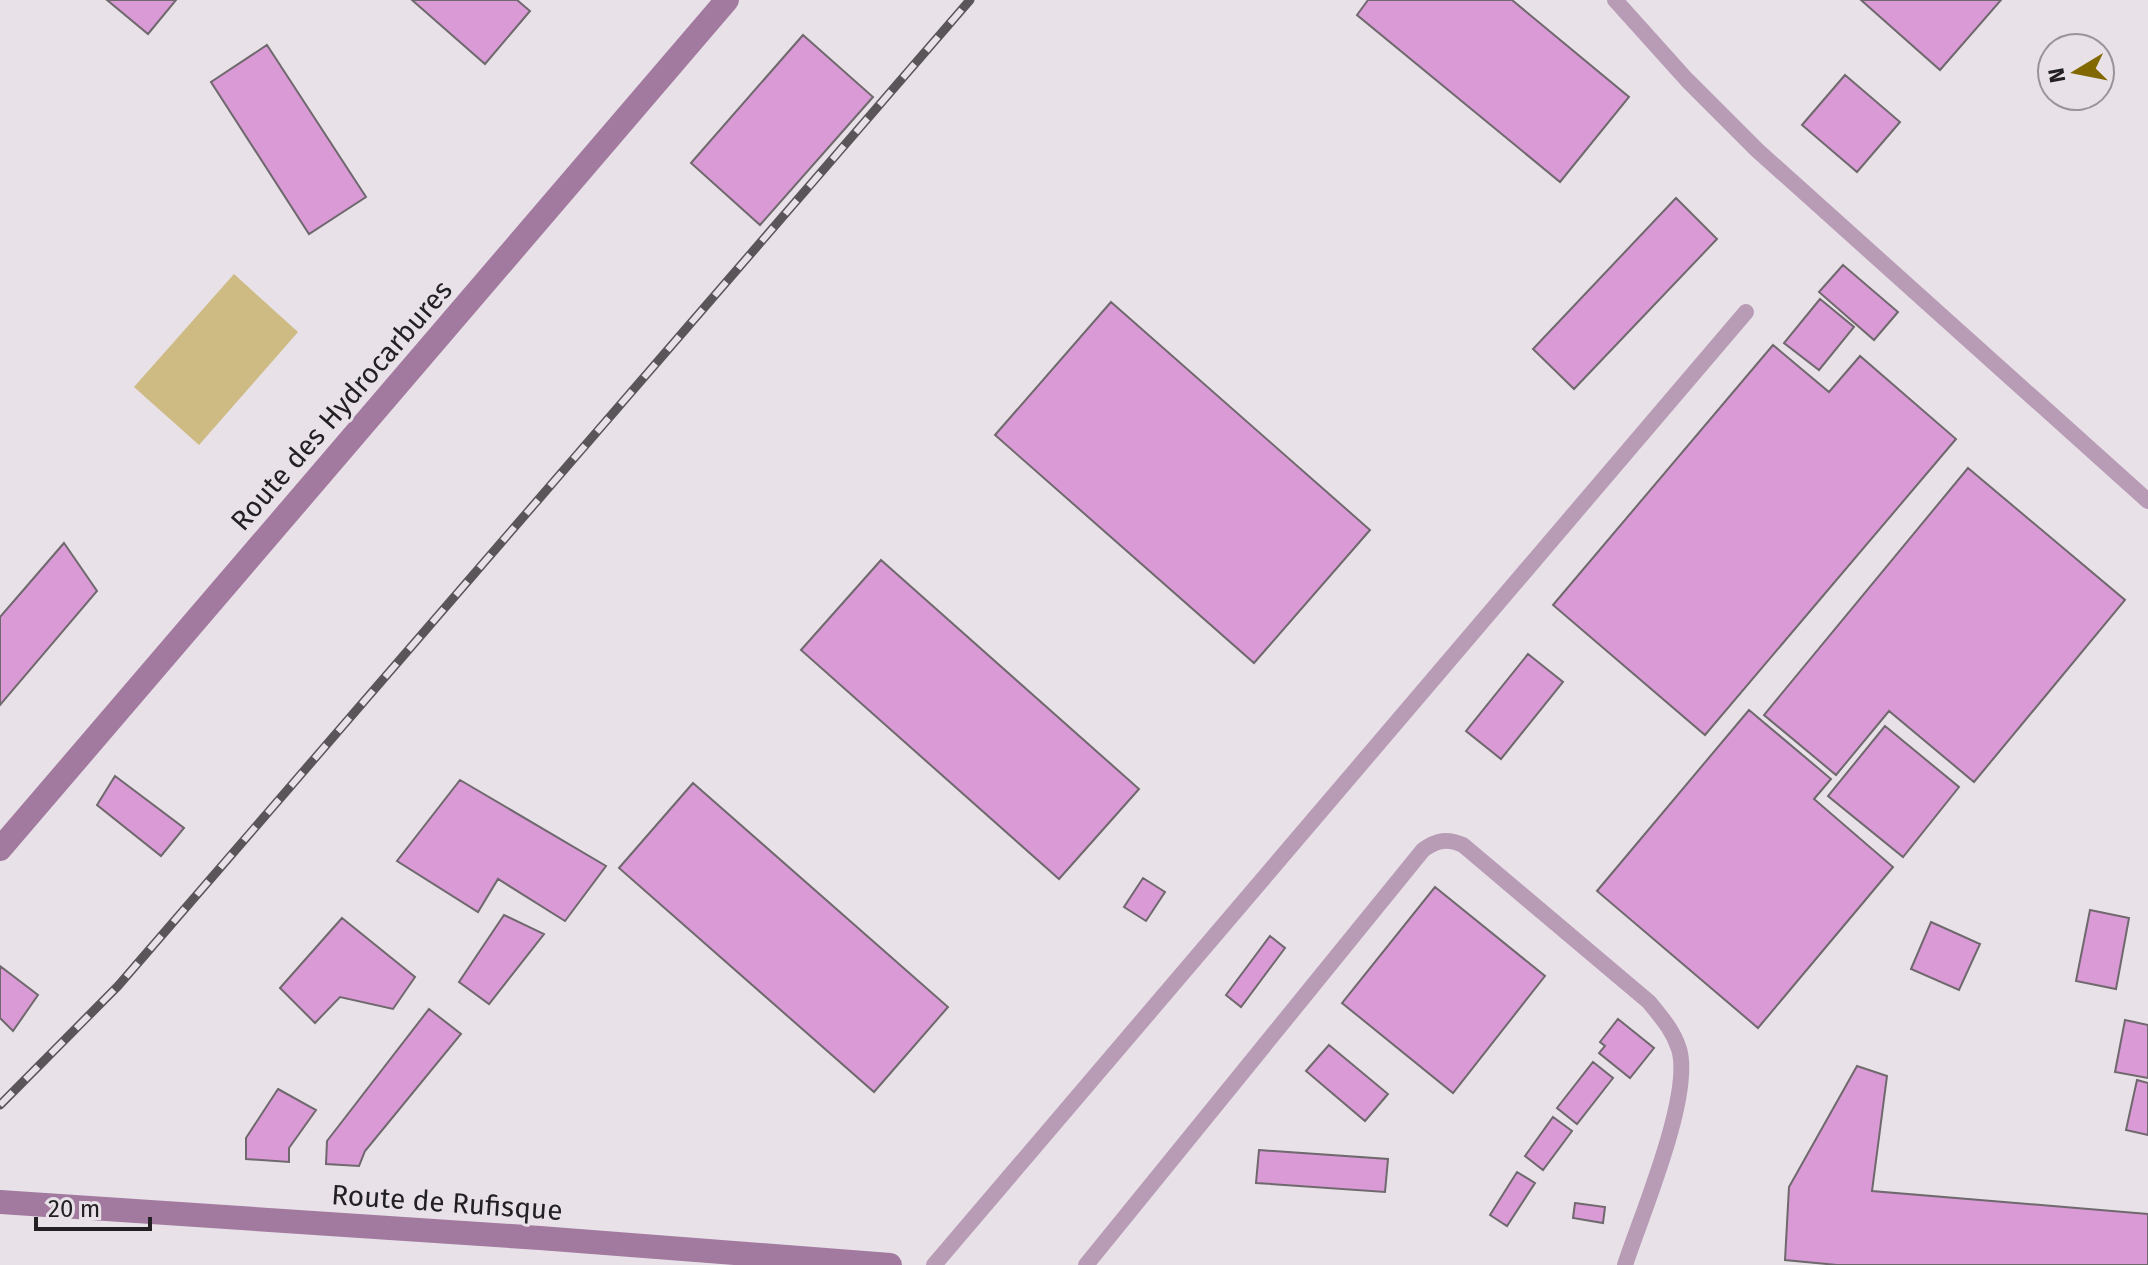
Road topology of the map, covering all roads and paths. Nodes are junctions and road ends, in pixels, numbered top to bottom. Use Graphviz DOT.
graph roads {
  1 [pos="727,0"];
  2 [pos="1615,0"];
  3 [pos="1746,312"];
  4 [pos="2148,501"];
  5 [pos="0,849"];
  6 [pos="0,1202"];
  7 [pos="890,1265"];
  8 [pos="934,1265"];
  9 [pos="1086,1265"];
  10 [pos="1625,1265"];
  1 -- 5 [label="street, Route des Hydrocarbures"];
  2 -- 4 [label="lane"];
  3 -- 8 [label="lane"];
  6 -- 7 [label="street, Route de Rufisque"];
  9 -- 10 [label="lane"];
}
